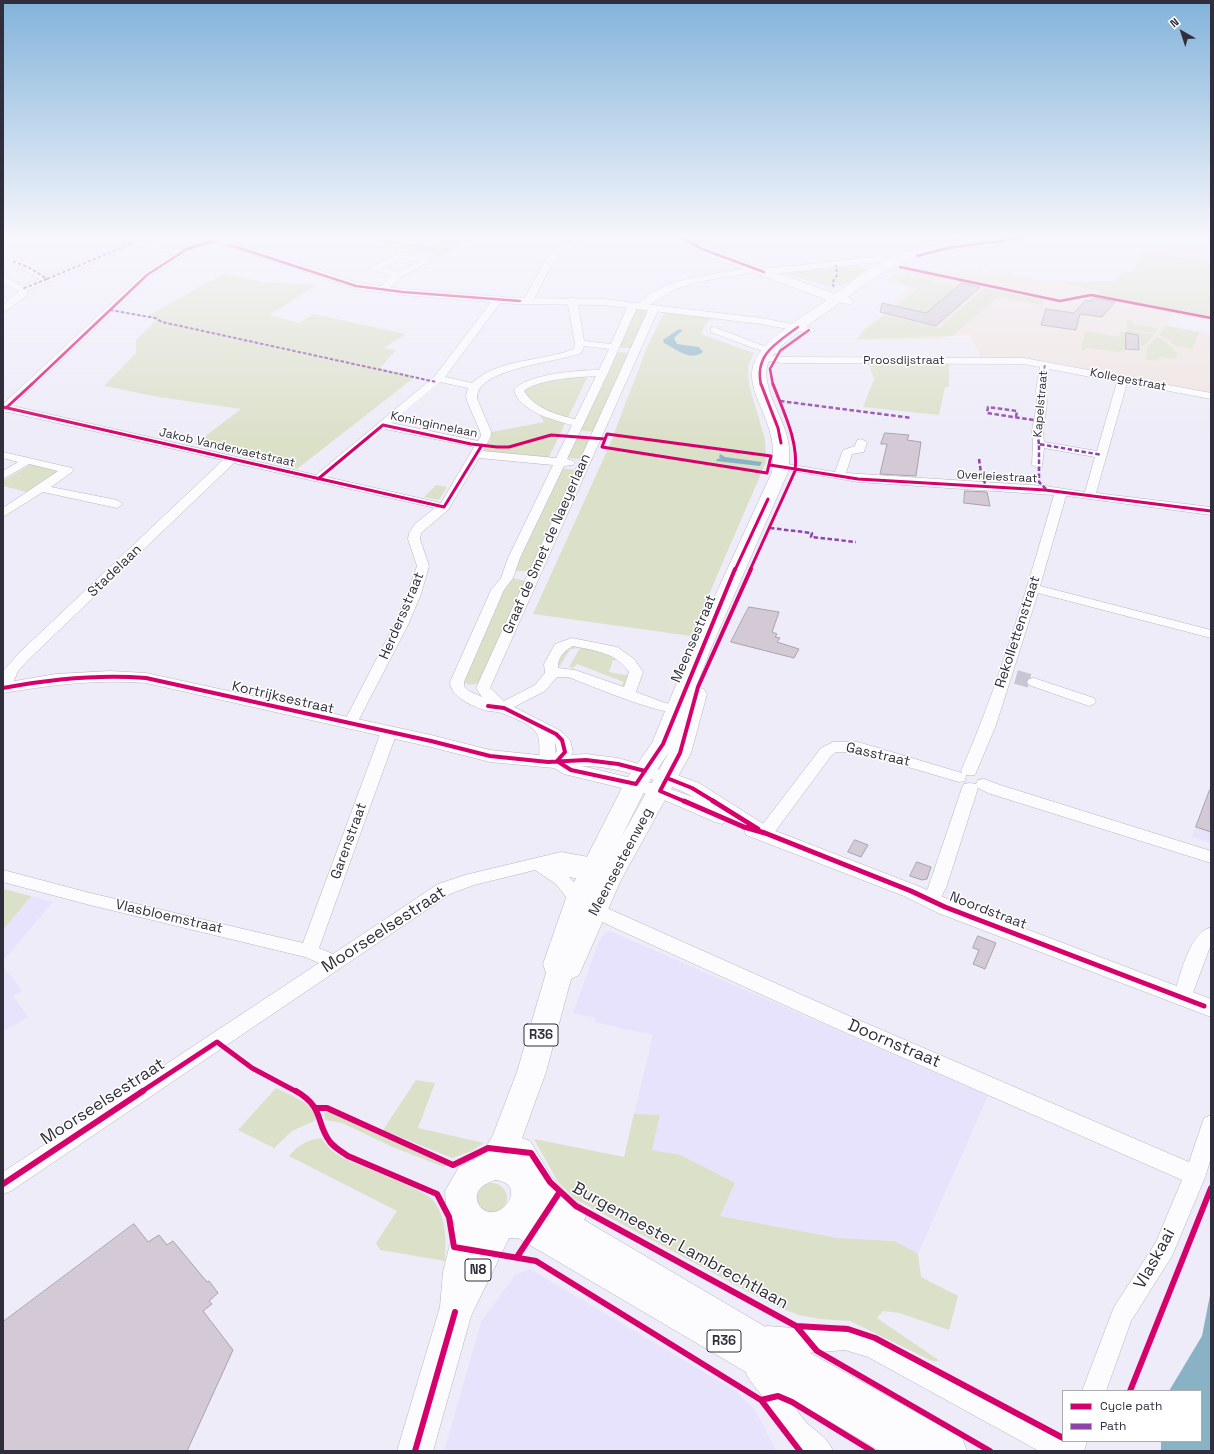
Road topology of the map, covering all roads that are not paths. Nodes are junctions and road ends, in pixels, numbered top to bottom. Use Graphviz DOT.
graph roads {
  1 [pos="116,304"];
  2 [pos="494,304"];
  3 [pos="573,304"];
  4 [pos="614,304"];
  5 [pos="641,304"];
  6 [pos="836,304"];
  7 [pos="637,306"];
  8 [pos="654,308"];
  9 [pos="804,328"];
  10 [pos="714,330"];
  11 [pos="580,346"];
  12 [pos="614,349"];
  13 [pos="633,351"];
  14 [pos="772,354"];
  15 [pos="1045,364"];
  16 [pos="603,373"];
  17 [pos="438,379"];
  18 [pos="1123,380"];
  19 [pos="473,386"];
  20 [pos="1211,396"];
  21 [pos="4,409"];
  22 [pos="579,423"];
  23 [pos="383,425"];
  24 [pos="861,442"];
  25 [pos="1039,444"];
  26 [pos="479,450"];
  27 [pos="3,455"];
  28 [pos="1102,455"];
  29 [pos="231,459"];
  30 [pos="28,460"];
  31 [pos="560,462"];
  32 [pos="582,464"];
  33 [pos="1038,465"];
  34 [pos="788,468"];
  35 [pos="3,476"];
  36 [pos="839,476"];
  37 [pos="318,479"];
  38 [pos="41,488"];
  39 [pos="1061,492"];
  40 [pos="1090,496"];
  41 [pos="117,504"];
  42 [pos="444,507"];
  43 [pos="1211,511"];
  44 [pos="3,513"];
  45 [pos="509,573"];
  46 [pos="532,577"];
  47 [pos="1033,588"];
  48 [pos="1211,634"];
  49 [pos="552,674"];
  50 [pos="1034,682"];
  51 [pos="4,688"];
  52 [pos="626,694"];
  53 [pos="1089,701"];
  54 [pos="504,708"];
  55 [pos="677,709"];
  56 [pos="350,724"];
  57 [pos="389,732"];
  58 [pos="552,761"];
  59 [pos="641,778"];
  60 [pos="971,780"];
  61 [pos="664,784"];
  62 [pos="765,833"];
  63 [pos="1211,857"];
  64 [pos="538,864"];
  65 [pos="602,871"];
  66 [pos="3,876"];
  67 [pos="931,899"];
  68 [pos="586,904"];
  69 [pos="1211,936"];
  70 [pos="309,951"];
  71 [pos="334,962"];
  72 [pos="1182,998"];
  73 [pos="1209,1008"];
  74 [pos="1211,1124"];
  75 [pos="1195,1175"];
  76 [pos="3,1184"];
  77 [pos="506,1194"];
  78 [pos="612,1253"];
  79 [pos="755,1349"];
  80 [pos="1094,1390"];
  81 [pos="934,1449"];
  82 [pos="415,1451"];
  83 [pos="820,1451"];
  84 [pos="1064,1451"];
  1 -- 21 [label="street"];
  2 -- 17 [label="street"];
  3 -- 11 [label="street"];
  4 -- 7 [label="street"];
  5 -- 7 [label="street"];
  6 -- 9 [label="main road"];
  7 -- 8 [label="street"];
  7 -- 12 [label="street, Graaf de Smet de Naeyerlaan"];
  8 -- 9 [label="street"];
  8 -- 13 [label="street, Graaf de Smet de Naeyerlaan"];
  9 -- 14 [label="main road"];
  10 -- 14 [label="street, Proosdijstraat"];
  11 -- 12 [label="street"];
  11 -- 19 [label="street"];
  12 -- 13 [label="street"];
  12 -- 16 [label="street, Graaf de Smet de Naeyerlaan"];
  13 -- 32 [label="street, Graaf de Smet de Naeyerlaan"];
  14 -- 15 [label="street, Proosdijstraat"];
  14 -- 34 [label="main road, R36"];
  15 -- 18 [label="street, Kollegestraat"];
  15 -- 25 [label="street, Kapelstraat"];
  16 -- 22 [label="street, Graaf de Smet de Naeyerlaan"];
  16 -- 22 [label="street"];
  17 -- 19 [label="street"];
  17 -- 23 [label="street"];
  18 -- 20 [label="street, Kollegestraat"];
  18 -- 28 [label="street"];
  19 -- 26 [label="street, Herdersstraat"];
  21 -- 29 [label="street, Jakob Vandervaetstraat"];
  22 -- 31 [label="street, Graaf de Smet de Naeyerlaan"];
  23 -- 26 [label="street, Koninginnelaan"];
  23 -- 37 [label="street"];
  24 -- 36 [label="street"];
  25 -- 28 [label="street"];
  25 -- 33 [label="street, Kapelstraat"];
  26 -- 31 [label="street, Koninginnelaan"];
  26 -- 42 [label="street, Herdersstraat"];
  27 -- 30 [label="street"];
  28 -- 40 [label="street"];
  29 -- 37 [label="street, Jakob Vandervaetstraat"];
  29 -- 51 [label="street, Stadelaan"];
  30 -- 35 [label="street"];
  30 -- 38 [label="street"];
  31 -- 32 [label="street, Koninginnelaan"];
  31 -- 45 [label="street, Graaf de Smet de Naeyerlaan"];
  32 -- 46 [label="street, Graaf de Smet de Naeyerlaan"];
  34 -- 36 [label="street, Overleiestraat"];
  34 -- 55 [label="main road, Meensestraat / R36"];
  34 -- 61 [label="main road, Meensestraat / R36"];
  36 -- 39 [label="street, Overleiestraat"];
  37 -- 42 [label="street, Jakob Vandervaetstraat"];
  38 -- 41 [label="street"];
  38 -- 44 [label="street"];
  39 -- 40 [label="street, Overleiestraat"];
  39 -- 47 [label="street, Rekollettenstraat"];
  40 -- 43 [label="street, Overleiestraat"];
  42 -- 56 [label="street, Herdersstraat"];
  45 -- 46 [label="street"];
  45 -- 54 [label="street, Graaf de Smet de Naeyerlaan"];
  46 -- 54 [label="street, Graaf de Smet de Naeyerlaan"];
  47 -- 48 [label="street"];
  47 -- 60 [label="street, Rekollettenstraat"];
  49 -- 52 [label="street"];
  49 -- 52 [label="street"];
  49 -- 54 [label="street"];
  50 -- 53 [label="street"];
  51 -- 56 [label="street, Kortrijksestraat"];
  52 -- 55 [label="street"];
  54 -- 58 [label="street, Graaf de Smet de Naeyerlaan"];
  55 -- 59 [label="main road, Meensestraat / R36"];
  56 -- 57 [label="street, Kortrijksestraat"];
  57 -- 58 [label="street, Kortrijksestraat"];
  57 -- 70 [label="street, Garenstraat"];
  58 -- 59 [label="street, Kortrijksestraat"];
  59 -- 61 [label="street, Noordstraat"];
  59 -- 65 [label="main road, Meensesteenweg / R36"];
  60 -- 62 [label="street, Gasstraat"];
  60 -- 63 [label="street, Gasstraat"];
  60 -- 67 [label="street, Rekollettenstraat"];
  61 -- 62 [label="street, Noordstraat"];
  61 -- 65 [label="main road, Meensesteenweg / R36"];
  62 -- 67 [label="street, Noordstraat"];
  64 -- 65 [label="street, Moorseelsestraat"];
  64 -- 68 [label="street"];
  64 -- 71 [label="street, Moorseelsestraat"];
  65 -- 68 [label="main road, Meensesteenweg / R36"];
  66 -- 70 [label="street, Vlasbloemstraat"];
  67 -- 72 [label="street, Noordstraat"];
  68 -- 75 [label="street, Doornstraat"];
  68 -- 77 [label="main road, Meensesteenweg / R36"];
  69 -- 72 [label="street"];
  70 -- 71 [label="street, Vlasbloemstraat"];
  71 -- 76 [label="street, Moorseelsestraat"];
  72 -- 73 [label="street, Noordstraat"];
  74 -- 75 [label="street, Vlaskaai"];
  75 -- 80 [label="street, Vlaskaai"];
  77 -- 78 [label="main road, R36"];
  77 -- 78 [label="main road, R36"];
  77 -- 79 [label="main road, R36"];
  77 -- 82 [label="main road, Meensesteenweg / N8"];
  78 -- 79 [label="main road, R36"];
  79 -- 81 [label="main road, R36"];
  79 -- 83 [label="street"];
  79 -- 84 [label="street"];
}
